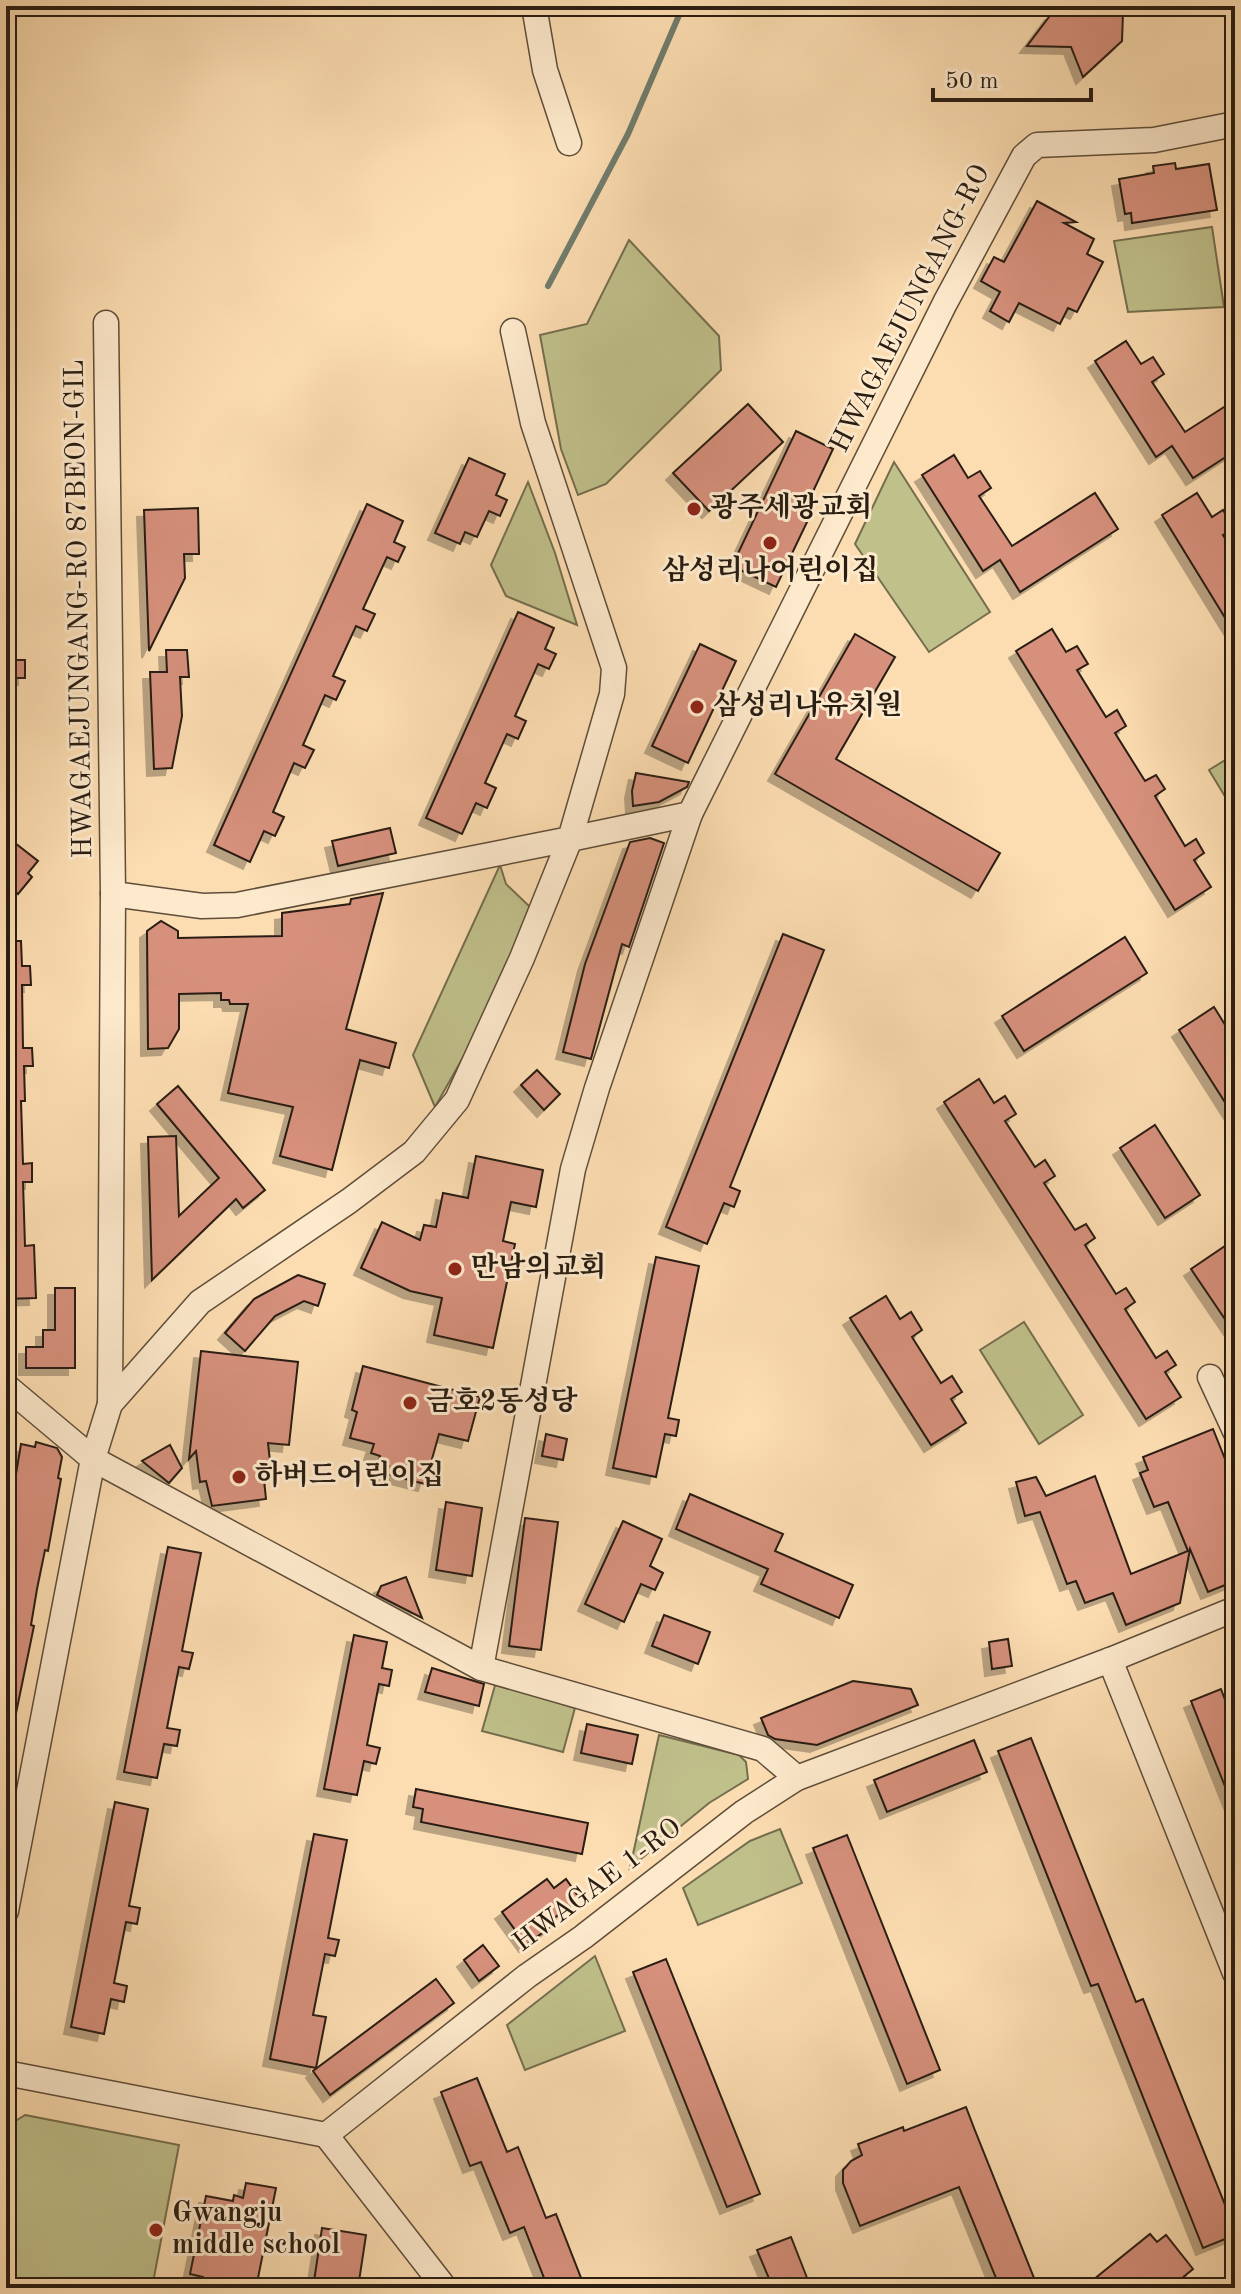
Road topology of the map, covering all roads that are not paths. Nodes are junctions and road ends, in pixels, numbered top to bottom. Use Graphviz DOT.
graph roads {
  1 [pos="534,6"];
  2 [pos="1235,124"];
  3 [pos="569,143"];
  4 [pos="106,323"];
  5 [pos="513,331"];
  6 [pos="690,814"];
  7 [pos="570,839"];
  8 [pos="113,894"];
  9 [pos="1210,1377"];
  10 [pos="7,1394"];
  11 [pos="110,1404"];
  12 [pos="1235,1431"];
  13 [pos="93,1459"];
  14 [pos="1235,1609"];
  15 [pos="1110,1660"];
  16 [pos="481,1668"];
  17 [pos="797,1778"];
  18 [pos="6,1911"];
  19 [pos="1235,1973"];
  20 [pos="6,2073"];
  21 [pos="326,2135"];
  22 [pos="445,2288"];
  1 -- 3 [label="street"];
  2 -- 6 [label="street, HWAGAEJUNGANG-RO"];
  4 -- 8 [label="street, HWAGAEJUNGANG-RO 87BEON-GIL"];
  5 -- 7 [label="street"];
  6 -- 7 [label="street"];
  6 -- 16 [label="street, HWAGAEJUNGANG-RO"];
  7 -- 8 [label="street, HWAGAEJUNGANG-RO 87BEON-GIL"];
  7 -- 11 [label="street"];
  8 -- 11 [label="street, HWAGAEJUNGANG-RO 87BEON-GIL"];
  9 -- 12 [label="street"];
  10 -- 13 [label="street"];
  11 -- 13 [label="street"];
  13 -- 16 [label="street"];
  13 -- 18 [label="street"];
  14 -- 15 [label="street, HWAGAE 1-RO"];
  15 -- 17 [label="street, HWAGAE 1-RO"];
  15 -- 19 [label="street"];
  16 -- 17 [label="street"];
  17 -- 21 [label="street, HWAGAE 1-RO"];
  20 -- 21 [label="street"];
  21 -- 22 [label="street"];
}
